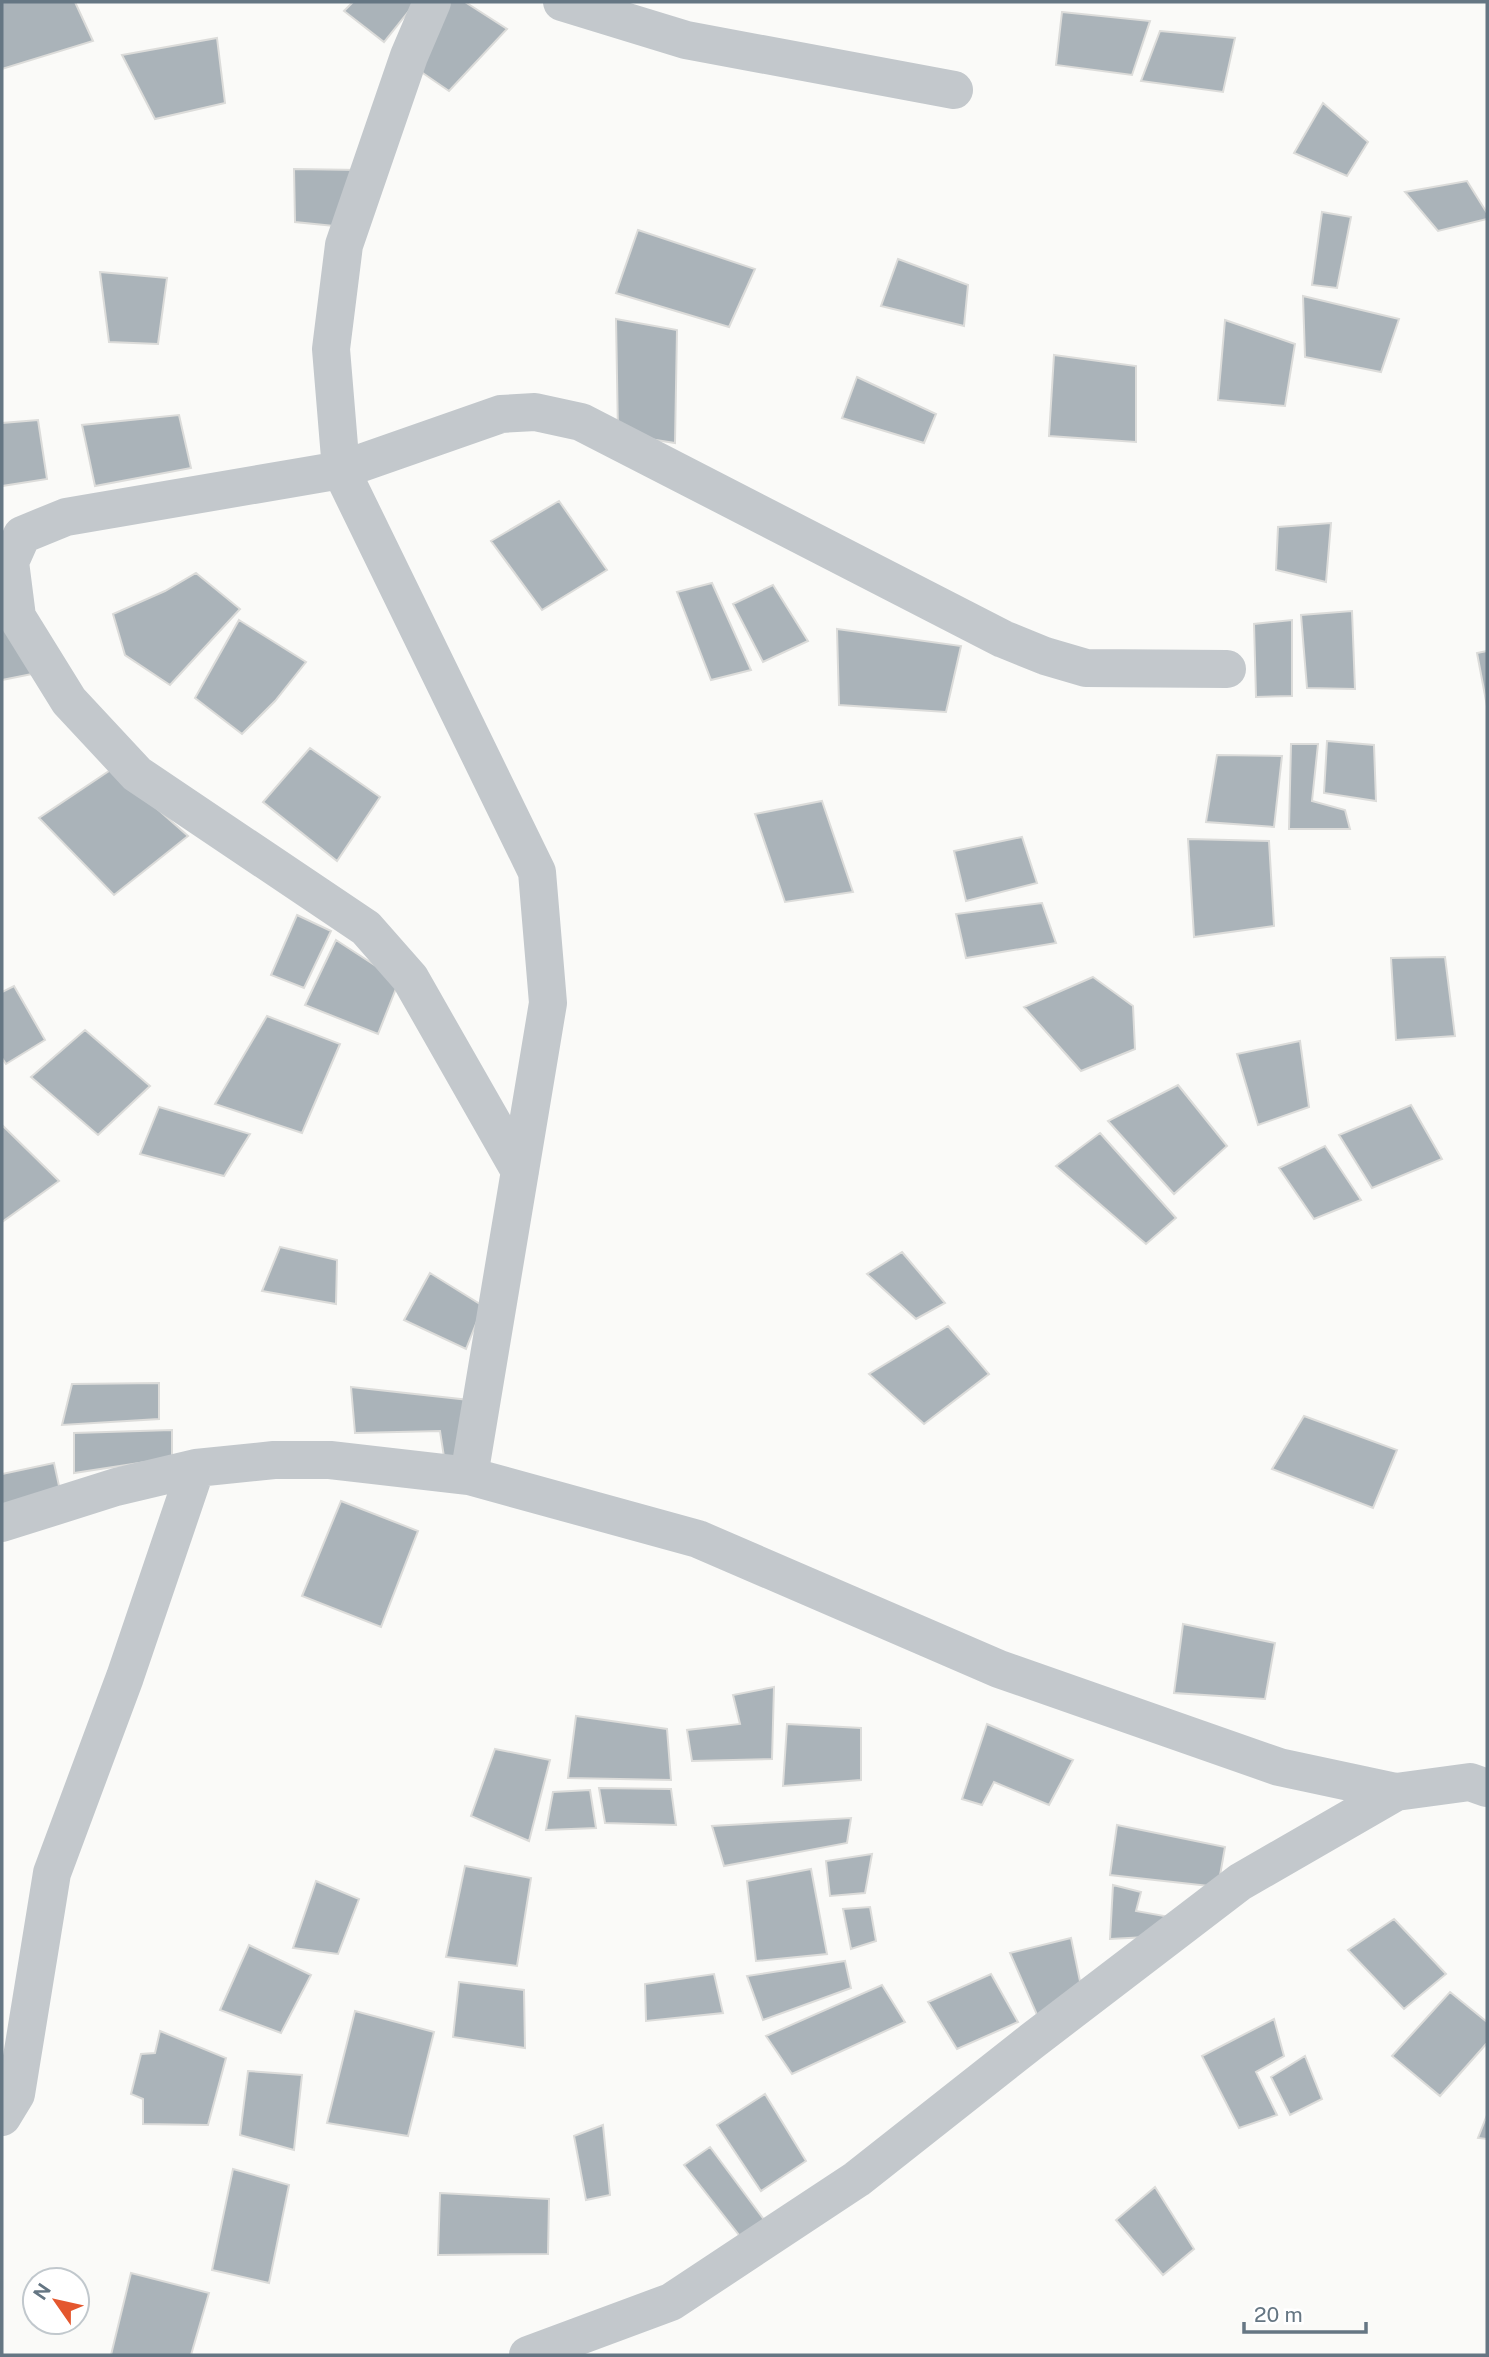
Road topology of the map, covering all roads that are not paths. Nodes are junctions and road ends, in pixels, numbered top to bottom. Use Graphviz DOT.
graph roads {
  1 [pos="432,2"];
  2 [pos="562,2"];
  3 [pos="954,90"];
  4 [pos="341,470"];
  5 [pos="1227,669"];
  6 [pos="520,1171"];
  7 [pos="196,1468"];
  8 [pos="469,1476"];
  9 [pos="2,1522"];
  10 [pos="1487,1788"];
  11 [pos="1396,1792"];
  12 [pos="2,2117"];
  13 [pos="528,2355"];
  1 -- 4 [label="street"];
  2 -- 3 [label="street"];
  4 -- 5 [label="street"];
  4 -- 6 [label="street"];
  4 -- 6 [label="street"];
  6 -- 8 [label="street"];
  7 -- 8 [label="street"];
  7 -- 9 [label="street"];
  7 -- 12 [label="street"];
  8 -- 11 [label="street"];
  10 -- 11 [label="street"];
  11 -- 13 [label="street"];
}
